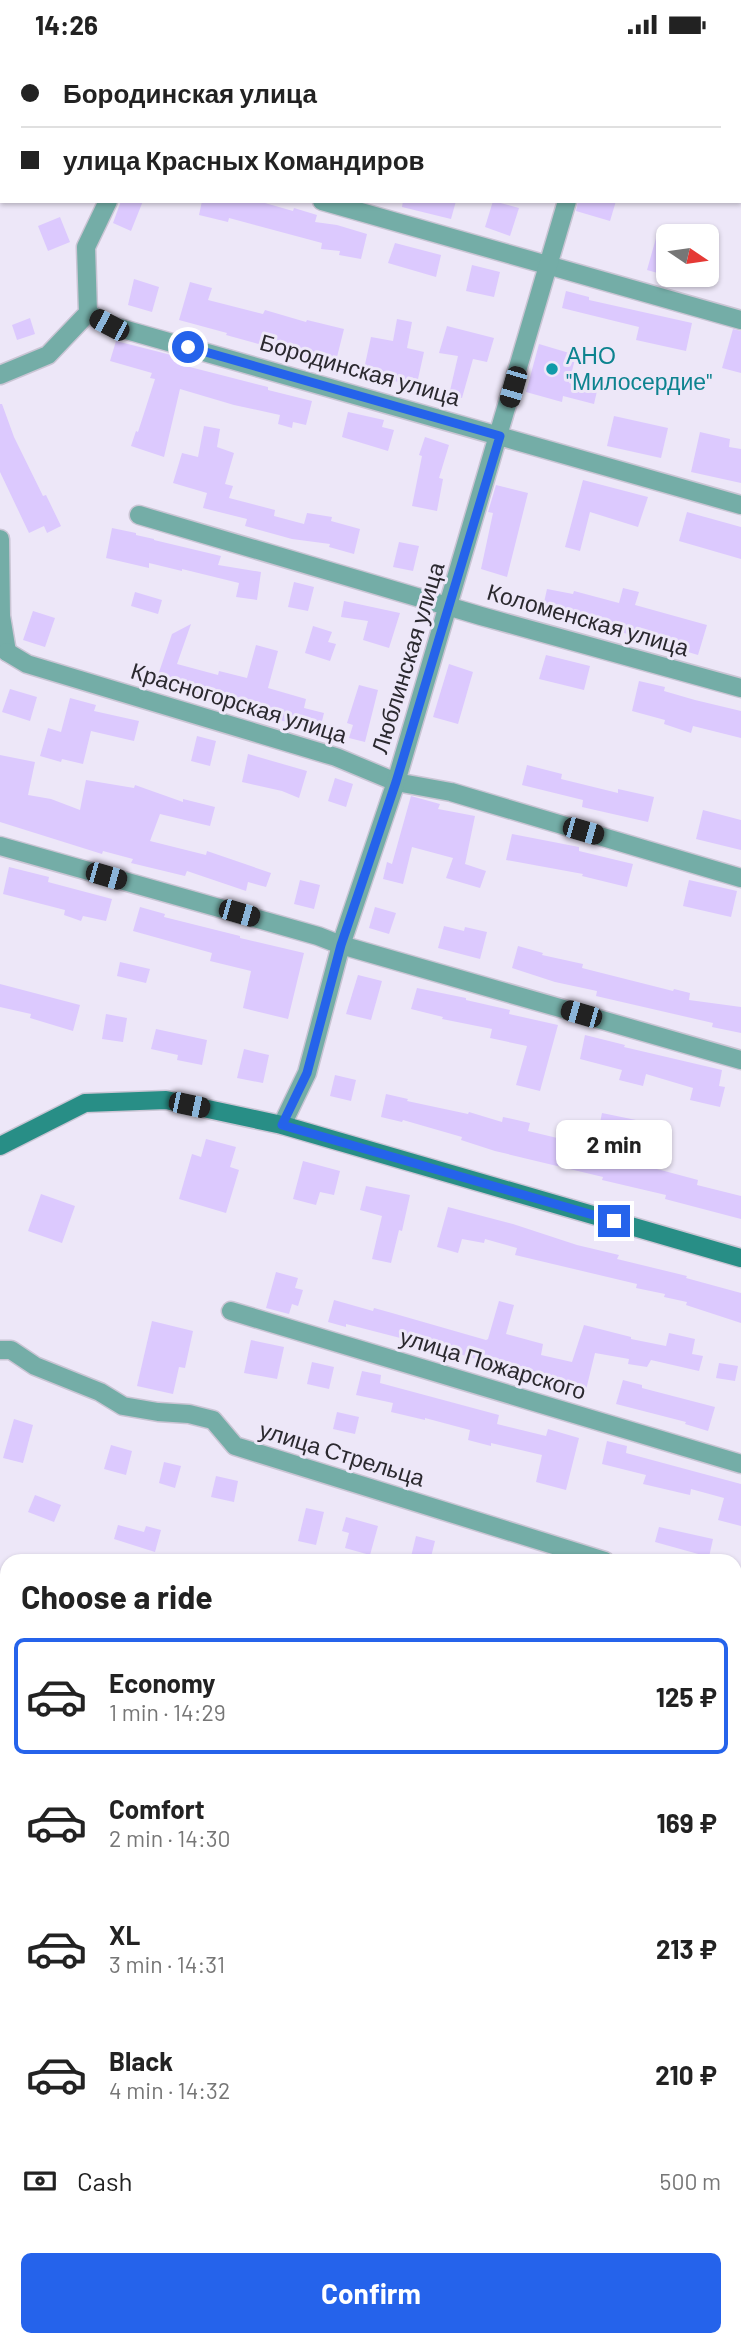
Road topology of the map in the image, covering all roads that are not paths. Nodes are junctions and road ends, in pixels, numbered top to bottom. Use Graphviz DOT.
graph roads {
  1 [pos="107,203"];
  2 [pos="329,203"];
  3 [pos="567,203"];
  4 [pos="547,267"];
  5 [pos="88,313"];
  6 [pos="741,320"];
  7 [pos="0,375"];
  8 [pos="500,436"];
  9 [pos="741,505"];
  10 [pos="139,515"];
  11 [pos="0,539"];
  12 [pos="449,605"];
  13 [pos="4,653"];
  14 [pos="741,688"];
  15 [pos="396,782"];
  16 [pos="0,846"];
  17 [pos="741,878"];
  18 [pos="341,945"];
  19 [pos="741,1060"];
  20 [pos="282,1125"];
  21 [pos="0,1146"];
  22 [pos="741,1258"];
  23 [pos="231,1311"];
  24 [pos="0,1350"];
  25 [pos="741,1464"];
  26 [pos="583,1554"];
  1 -- 5 [label="street"];
  2 -- 4 [label="street"];
  3 -- 4 [label="street, Люблинская улица"];
  4 -- 6 [label="street"];
  4 -- 8 [label="street, Люблинская улица"];
  5 -- 7 [label="street"];
  5 -- 8 [label="street, Бородинская улица"];
  8 -- 9 [label="street, Бородинская улица"];
  8 -- 12 [label="street, Люблинская улица"];
  10 -- 12 [label="street, Коломенская улица"];
  11 -- 13 [label="street"];
  12 -- 14 [label="street, Коломенская улица"];
  12 -- 15 [label="street, Люблинская улица"];
  13 -- 15 [label="street, Красногорская улица"];
  15 -- 17 [label="street, Красногорская улица"];
  15 -- 18 [label="street, Люблинская улица"];
  16 -- 18 [label="street"];
  18 -- 19 [label="street"];
  18 -- 20 [label="street, Люблинская улица"];
  20 -- 21 [label="street"];
  20 -- 22 [label="street"];
  23 -- 25 [label="street, улица Пожарского"];
  24 -- 26 [label="street, улица Стрельца"];
}
